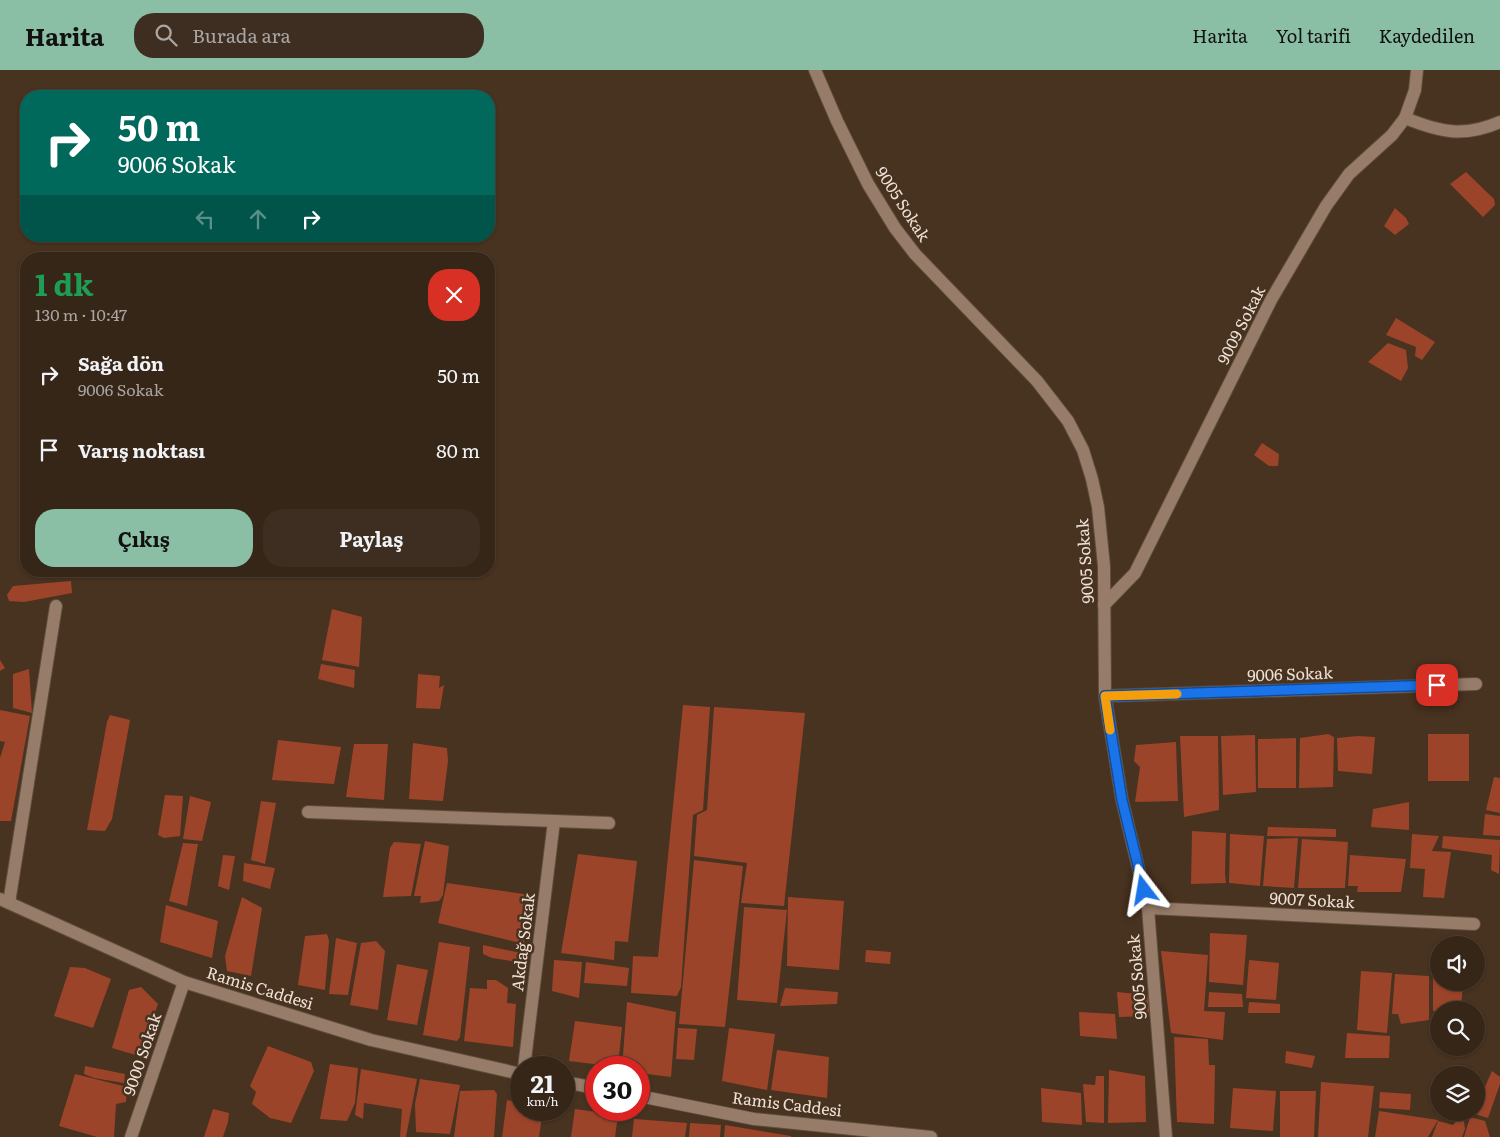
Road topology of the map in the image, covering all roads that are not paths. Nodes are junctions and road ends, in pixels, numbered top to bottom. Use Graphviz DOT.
graph roads {
  1 [pos="815,70"];
  2 [pos="1417,70"];
  3 [pos="1405,118"];
  4 [pos="1500,122"];
  5 [pos="1104,605"];
  6 [pos="56,606"];
  7 [pos="1476,684"];
  8 [pos="1105,696"];
  9 [pos="308,812"];
  10 [pos="554,821"];
  11 [pos="609,823"];
  12 [pos="5,901"];
  13 [pos="1148,908"];
  14 [pos="1474,924"];
  15 [pos="184,982"];
  16 [pos="525,1056"];
  17 [pos="510,1072"];
  18 [pos="650,1098"];
  19 [pos="131,1137"];
  20 [pos="931,1137"];
  21 [pos="1166,1137"];
  1 -- 5 [label="street, 9005 Sokak"];
  2 -- 3 [label="street, 9009 Sokak"];
  3 -- 4 [label="street"];
  3 -- 5 [label="street, 9009 Sokak"];
  5 -- 8 [label="street, 9005 Sokak"];
  6 -- 12 [label="street"];
  7 -- 8 [label="street, 9006 Sokak"];
  8 -- 13 [label="street, 9005 Sokak"];
  9 -- 10 [label="street"];
  10 -- 11 [label="street"];
  10 -- 16 [label="street, Akdağ Sokak"];
  12 -- 15 [label="street, Ramis Caddesi"];
  13 -- 14 [label="street, 9007 Sokak"];
  13 -- 21 [label="street, 9005 Sokak"];
  15 -- 17 [label="street, Ramis Caddesi"];
  15 -- 19 [label="street, 9000 Sokak"];
  18 -- 20 [label="street, Ramis Caddesi"];
}
